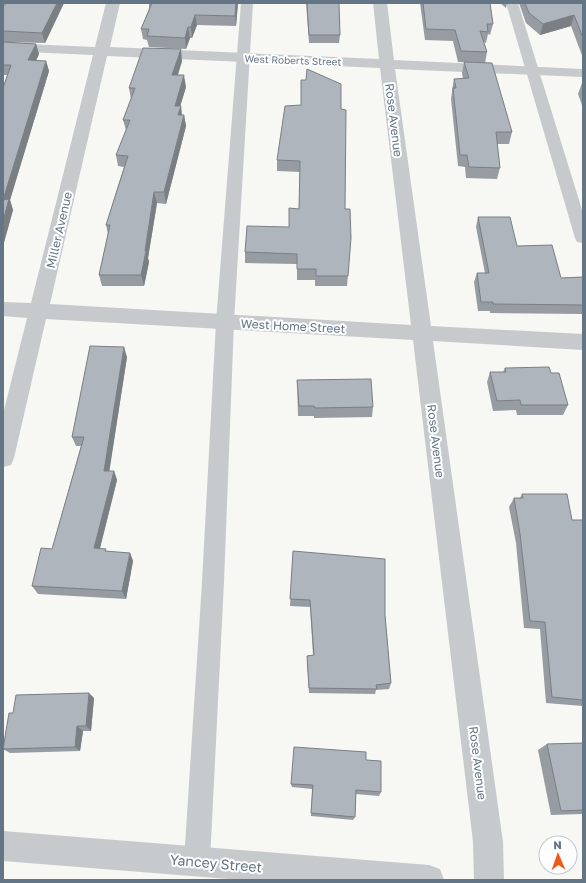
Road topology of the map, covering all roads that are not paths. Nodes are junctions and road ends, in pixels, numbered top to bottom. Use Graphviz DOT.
graph roads {
  1 [pos="113,3"];
  2 [pos="247,3"];
  3 [pos="380,3"];
  4 [pos="512,3"];
  5 [pos="3,47"];
  6 [pos="101,52"];
  7 [pos="244,58"];
  8 [pos="387,64"];
  9 [pos="532,70"];
  10 [pos="583,73"];
  11 [pos="583,238"];
  12 [pos="3,309"];
  13 [pos="39,311"];
  14 [pos="225,322"];
  15 [pos="422,334"];
  16 [pos="583,342"];
  17 [pos="3,458"];
  18 [pos="3,846"];
  19 [pos="198,861"];
  20 [pos="430,880"];
  21 [pos="489,880"];
  1 -- 6 [label="street, Miller Avenue"];
  2 -- 7 [label="lane"];
  3 -- 8 [label="street, Rose Avenue"];
  4 -- 9 [label="lane"];
  5 -- 6 [label="street, West Roberts Street"];
  6 -- 7 [label="street, West Roberts Street"];
  6 -- 13 [label="street, Miller Avenue"];
  7 -- 8 [label="street, West Roberts Street"];
  7 -- 14 [label="lane"];
  8 -- 9 [label="street, West Roberts Street"];
  8 -- 15 [label="street, Rose Avenue"];
  9 -- 10 [label="street, West Roberts Street"];
  9 -- 11 [label="lane"];
  12 -- 13 [label="street, West Home Street"];
  13 -- 14 [label="street, West Home Street"];
  13 -- 17 [label="street, Miller Avenue"];
  14 -- 15 [label="street, West Home Street"];
  14 -- 19 [label="lane"];
  15 -- 16 [label="street, West Home Street"];
  15 -- 21 [label="street, Rose Avenue"];
  18 -- 19 [label="street, Yancey Street"];
  19 -- 20 [label="street, Yancey Street"];
}
